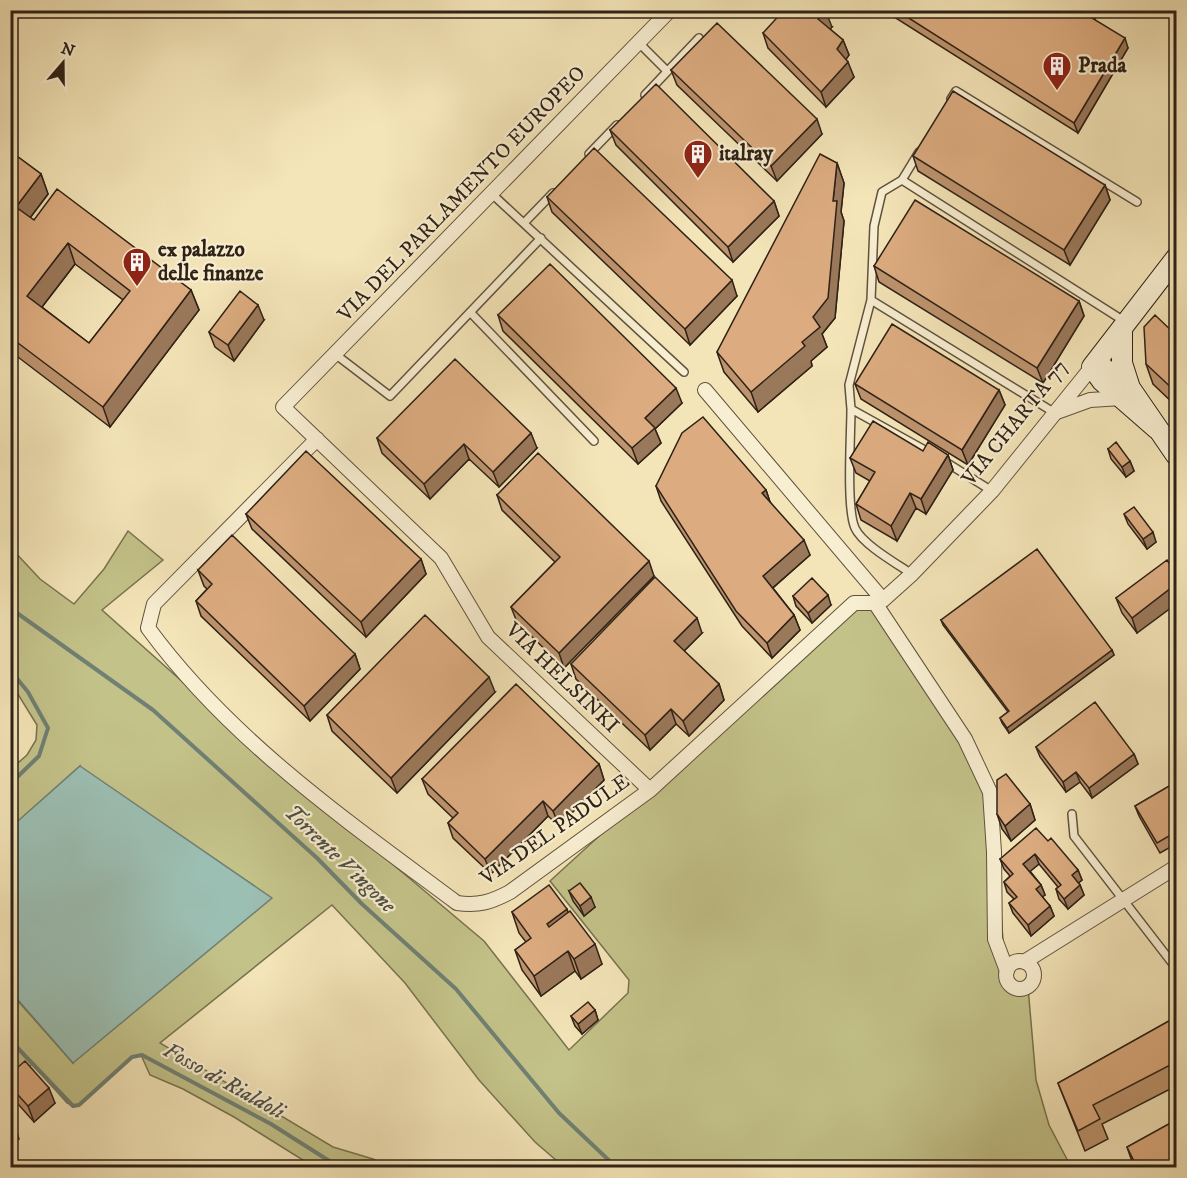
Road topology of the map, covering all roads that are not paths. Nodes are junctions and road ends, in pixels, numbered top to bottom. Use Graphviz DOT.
graph roads {
  1 [pos="670,10"];
  2 [pos="699,38"];
  3 [pos="639,43"];
  4 [pos="668,71"];
  5 [pos="636,105"];
  6 [pos="944,110"];
  7 [pos="620,122"];
  8 [pos="926,140"];
  9 [pos="580,164"];
  10 [pos="902,180"];
  11 [pos="556,189"];
  12 [pos="492,194"];
  13 [pos="1137,202"];
  14 [pos="524,223"];
  15 [pos="541,238"];
  16 [pos="1176,258"];
  17 [pos="871,300"];
  18 [pos="470,312"];
  19 [pos="1124,325"];
  20 [pos="335,354"];
  21 [pos="1092,367"];
  22 [pos="684,372"];
  23 [pos="705,390"];
  24 [pos="1126,393"];
  25 [pos="284,407"];
  26 [pos="851,409"];
  27 [pos="1055,413"];
  28 [pos="316,439"];
  29 [pos="594,441"];
  30 [pos="1176,455"];
  31 [pos="992,492"];
  32 [pos="912,574"];
  33 [pos="879,602"];
  34 [pos="650,790"];
  35 [pos="1072,813"];
  36 [pos="1176,867"];
  37 [pos="1124,899"];
  38 [pos="1065,935"];
  39 [pos="1024,962"];
  40 [pos="1176,968"];
  41 [pos="1007,971"];
  42 [pos="1034,974"];
  1 -- 3 [label="street, VIA DEL PARLAMENTO EUROPEO"];
  2 -- 4 [label="lane"];
  3 -- 4 [label="lane"];
  3 -- 12 [label="street, VIA DEL PARLAMENTO EUROPEO"];
  4 -- 5 [label="lane"];
  6 -- 13 [label="lane"];
  7 -- 9 [label="lane"];
  8 -- 10 [label="lane"];
  10 -- 17 [label="lane"];
  10 -- 19 [label="lane"];
  11 -- 14 [label="lane"];
  12 -- 14 [label="lane"];
  12 -- 20 [label="street, VIA DEL PARLAMENTO EUROPEO"];
  14 -- 15 [label="lane"];
  15 -- 18 [label="lane"];
  15 -- 22 [label="lane"];
  16 -- 19 [label="street, VIA CHARTA 77"];
  17 -- 26 [label="lane"];
  17 -- 27 [label="lane"];
  18 -- 20 [label="lane"];
  18 -- 29 [label="lane"];
  19 -- 21 [label="street, VIA CHARTA 77"];
  19 -- 24 [label="street"];
  20 -- 25 [label="street, VIA DEL PARLAMENTO EUROPEO"];
  21 -- 24 [label="street"];
  21 -- 27 [label="street, VIA CHARTA 77"];
  23 -- 33 [label="street"];
  24 -- 27 [label="street"];
  24 -- 30 [label="street"];
  25 -- 28 [label="street, VIA HELSINKI"];
  26 -- 31 [label="lane"];
  26 -- 32 [label="lane"];
  27 -- 31 [label="street, VIA CHARTA 77"];
  28 -- 34 [label="street, VIA HELSINKI"];
  28 -- 34 [label="street, VIA DEL PADULE"];
  31 -- 32 [label="street, VIA CHARTA 77"];
  32 -- 33 [label="street, VIA CHARTA 77"];
  33 -- 34 [label="street, VIA DEL PADULE"];
  33 -- 41 [label="street"];
  35 -- 37 [label="lane"];
  36 -- 37 [label="street"];
  37 -- 38 [label="street"];
  37 -- 40 [label="lane"];
  38 -- 39 [label="street"];
  38 -- 42 [label="street"];
  39 -- 41 [label="street"];
  39 -- 42 [label="street"];
  41 -- 42 [label="street"];
}
